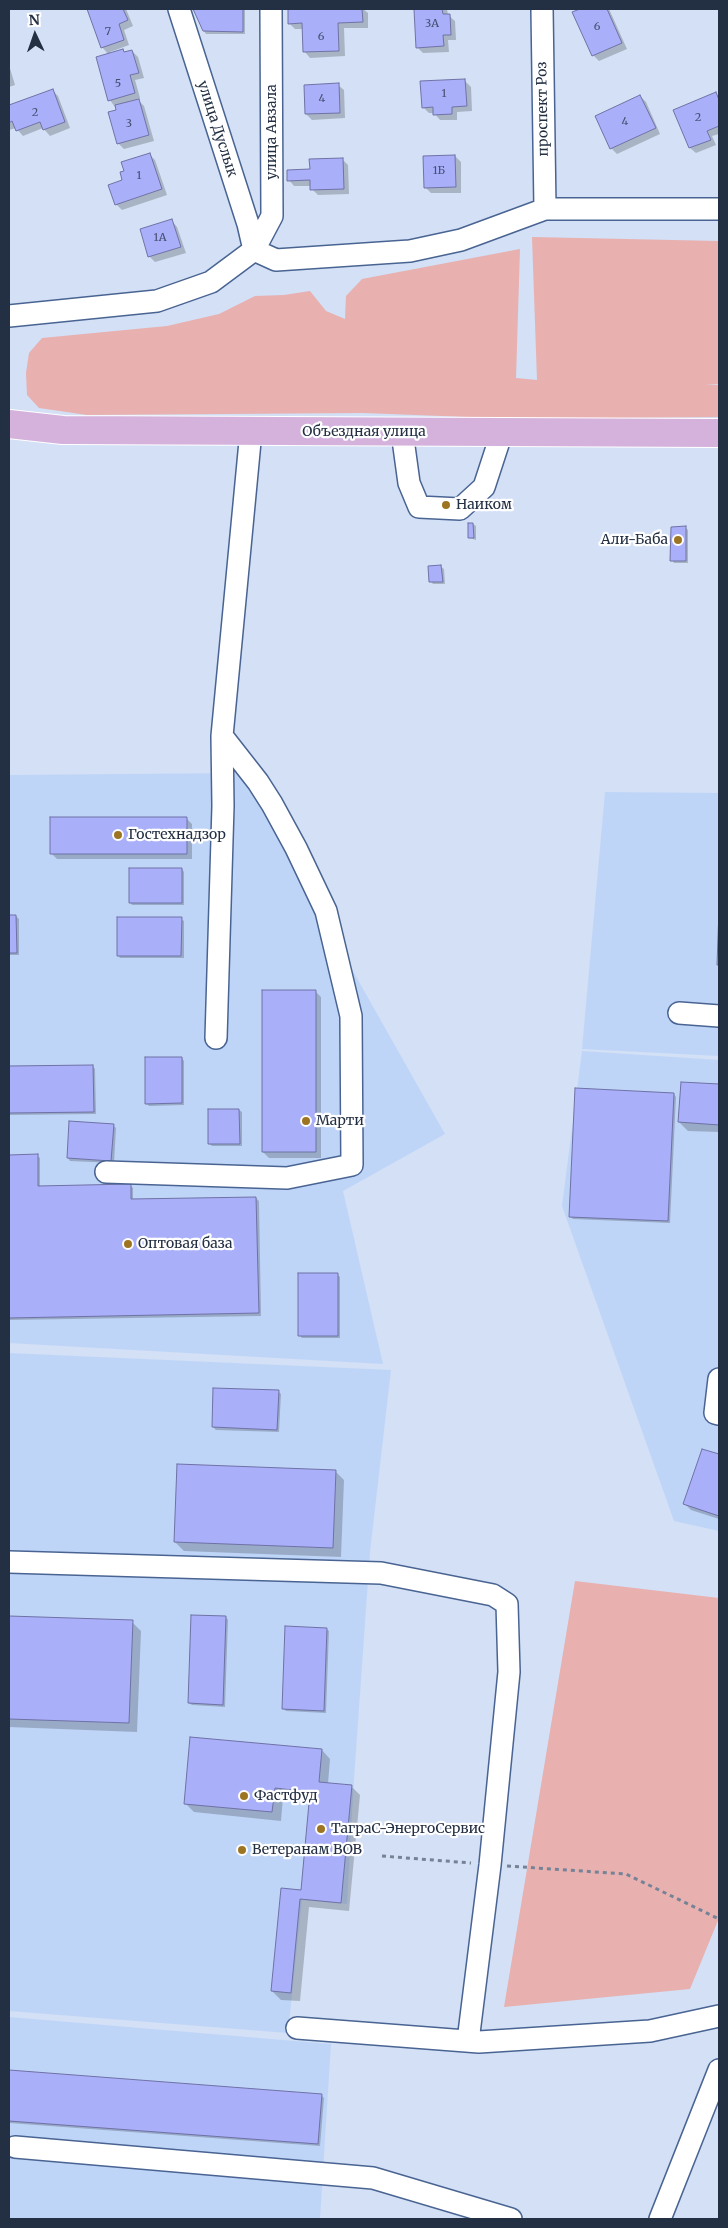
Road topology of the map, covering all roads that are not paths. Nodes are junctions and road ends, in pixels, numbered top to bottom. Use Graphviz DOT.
graph roads {
  1 [pos="179,9"];
  2 [pos="271,9"];
  3 [pos="542,9"];
  4 [pos="545,209"];
  5 [pos="719,210"];
  6 [pos="254,250"];
  7 [pos="276,260"];
  8 [pos="228,270"];
  9 [pos="9,314"];
  10 [pos="9,424"];
  11 [pos="252,432"];
  12 [pos="402,432"];
  13 [pos="502,432"];
  14 [pos="719,433"];
  15 [pos="222,736"];
  16 [pos="679,1013"];
  17 [pos="719,1016"];
  18 [pos="216,1038"];
  19 [pos="106,1172"];
  20 [pos="719,1379"];
  21 [pos="719,1414"];
  22 [pos="9,1562"];
  23 [pos="719,2016"];
  24 [pos="298,2028"];
  25 [pos="468,2041"];
  26 [pos="719,2070"];
  27 [pos="15,2147"];
  28 [pos="512,2219"];
  29 [pos="660,2219"];
  1 -- 6 [label="street, улица Дуслык"];
  2 -- 6 [label="street, улица Авзала"];
  3 -- 4 [label="street, проспект Роз"];
  4 -- 5 [label="street"];
  4 -- 7 [label="street"];
  6 -- 7 [label="street"];
  6 -- 8 [label="street"];
  7 -- 8 [label="street"];
  8 -- 9 [label="street"];
  10 -- 11 [label="main road, Объездная улица"];
  11 -- 12 [label="main road, Объездная улица"];
  11 -- 15 [label="street"];
  12 -- 13 [label="main road, Объездная улица"];
  12 -- 13 [label="street"];
  13 -- 14 [label="main road, Объездная улица"];
  15 -- 18 [label="street"];
  15 -- 19 [label="street"];
  16 -- 17 [label="street"];
  20 -- 21 [label="street"];
  22 -- 25 [label="street"];
  23 -- 25 [label="street"];
  24 -- 25 [label="street"];
  26 -- 29 [label="street"];
  27 -- 28 [label="street"];
}
